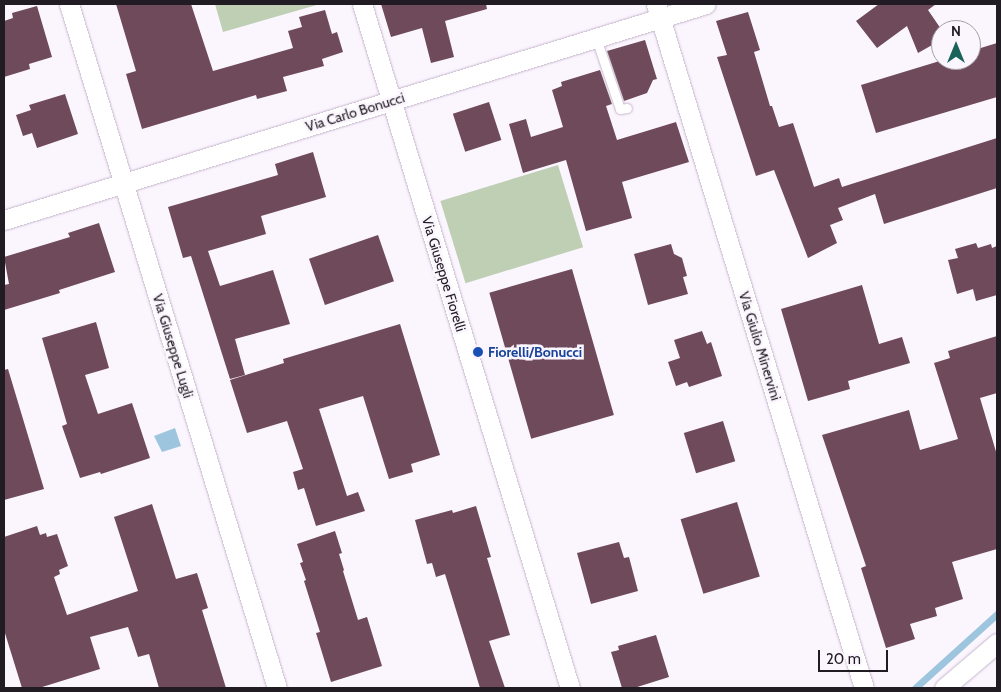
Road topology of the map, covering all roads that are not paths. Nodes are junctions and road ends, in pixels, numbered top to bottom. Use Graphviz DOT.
graph roads {
  1 [pos="69,4"];
  2 [pos="362,4"];
  3 [pos="706,4"];
  4 [pos="658,11"];
  5 [pos="596,38"];
  6 [pos="391,100"];
  7 [pos="626,108"];
  8 [pos="123,184"];
  9 [pos="4,220"];
  10 [pos="997,643"];
  11 [pos="277,688"];
  12 [pos="570,688"];
  13 [pos="864,688"];
  14 [pos="944,688"];
  1 -- 8 [label="street, Via Giuseppe Lugli"];
  2 -- 6 [label="street, Via Giuseppe Fiorelli"];
  3 -- 4 [label="street, Via Carlo Bonucci"];
  4 -- 5 [label="street, Via Carlo Bonucci"];
  4 -- 13 [label="street, Via Giulio Minervini"];
  5 -- 6 [label="street, Via Carlo Bonucci"];
  5 -- 7 [label="lane"];
  6 -- 8 [label="street, Via Carlo Bonucci"];
  6 -- 12 [label="street, Via Giuseppe Fiorelli"];
  8 -- 9 [label="street, Via Carlo Bonucci"];
  8 -- 11 [label="street, Via Giuseppe Lugli"];
  10 -- 14 [label="street"];
}
